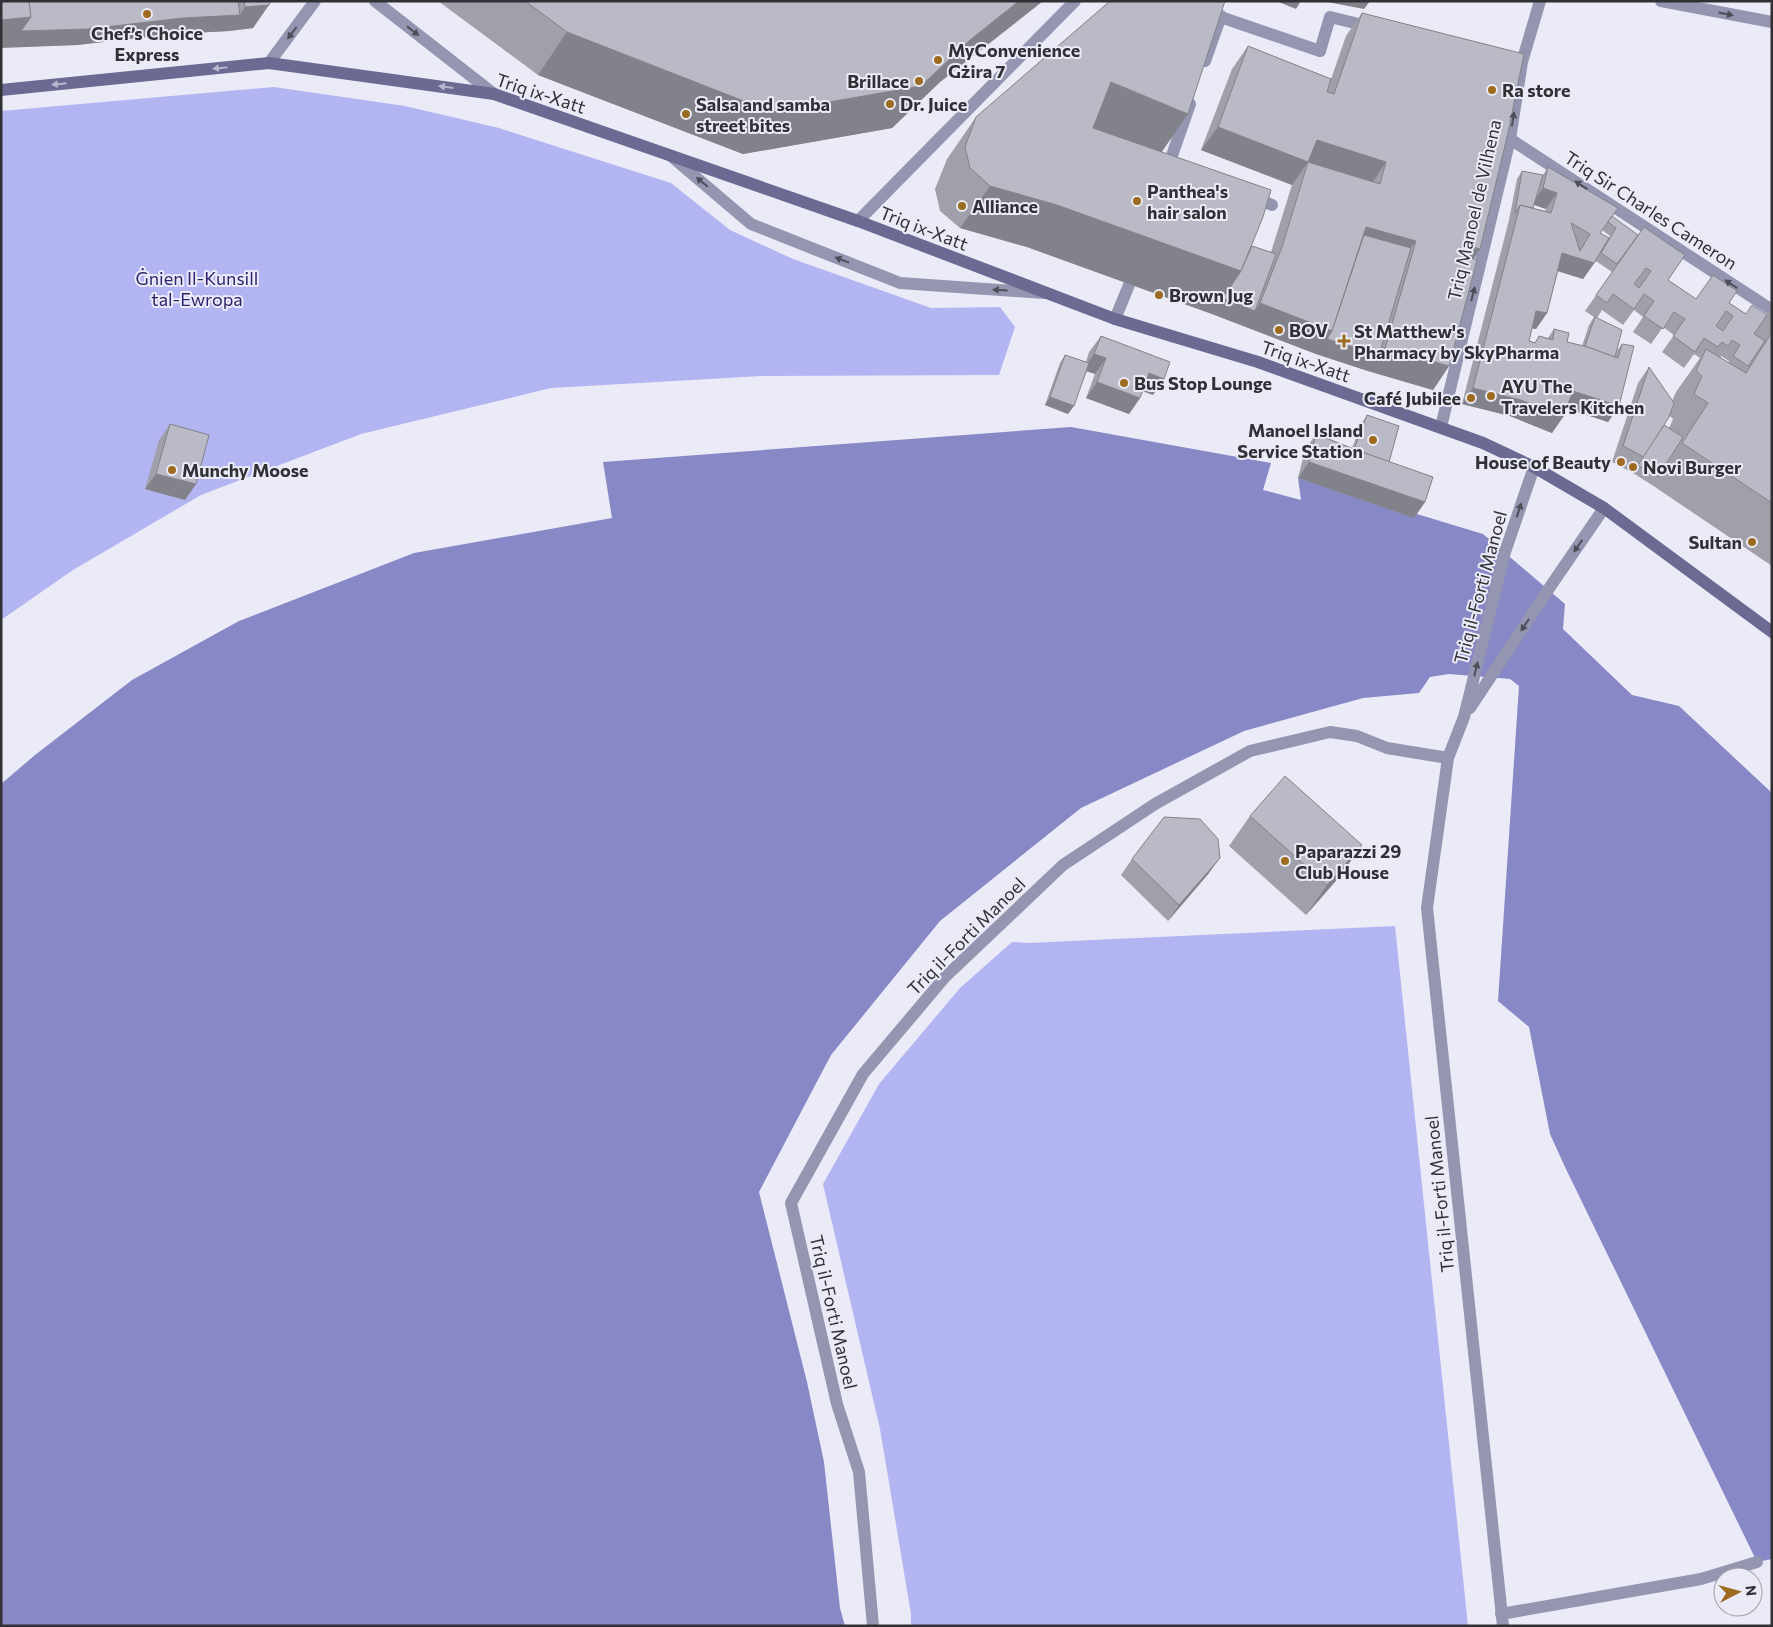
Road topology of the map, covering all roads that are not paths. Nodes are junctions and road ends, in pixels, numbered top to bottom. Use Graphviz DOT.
graph roads {
  1 [pos="315,1"];
  2 [pos="374,1"];
  3 [pos="1075,1"];
  4 [pos="1540,1"];
  5 [pos="1661,1"];
  6 [pos="1194,9"];
  7 [pos="1221,16"];
  8 [pos="1772,22"];
  9 [pos="1388,30"];
  10 [pos="269,63"];
  11 [pos="1201,72"];
  12 [pos="1,90"];
  13 [pos="1195,90"];
  14 [pos="494,94"];
  15 [pos="1510,139"];
  16 [pos="671,156"];
  17 [pos="1167,180"];
  18 [pos="1238,191"];
  19 [pos="1272,205"];
  20 [pos="858,221"];
  21 [pos="1129,285"];
  22 [pos="1049,294"];
  23 [pos="1772,310"];
  24 [pos="1114,319"];
  25 [pos="1441,427"];
  26 [pos="1534,467"];
  27 [pos="1604,508"];
  28 [pos="1772,632"];
  29 [pos="1464,717"];
  30 [pos="1448,758"];
  31 [pos="1757,1562"];
  32 [pos="1502,1620"];
  33 [pos="873,1626"];
  1 -- 10 [label="street, one-way"];
  2 -- 14 [label="street, one-way"];
  3 -- 20 [label="street"];
  15 -- 4 [label="street, Triq Manoel de Vilhena, one-way"];
  5 -- 8 [label="street, one-way"];
  6 -- 7 [label="street"];
  7 -- 9 [label="street"];
  7 -- 11 [label="street"];
  10 -- 12 [label="main road, Triq ix-Xatt, one-way"];
  14 -- 10 [label="main road, Triq ix-Xatt, one-way"];
  13 -- 17 [label="street"];
  14 -- 16 [label="main road, Triq ix-Xatt"];
  23 -- 15 [label="street, Triq Sir Charles Cameron, one-way"];
  25 -- 15 [label="street, Triq Manoel de Vilhena, one-way"];
  16 -- 20 [label="main road, Triq ix-Xatt"];
  22 -- 16 [label="street, one-way"];
  18 -- 19 [label="street"];
  20 -- 22 [label="main road, Triq ix-Xatt"];
  21 -- 24 [label="street"];
  22 -- 24 [label="main road, Triq ix-Xatt"];
  24 -- 25 [label="main road, Triq ix-Xatt"];
  25 -- 26 [label="main road, Triq ix-Xatt"];
  26 -- 27 [label="main road, Triq ix-Xatt"];
  29 -- 26 [label="street, Triq il-Forti Manoel, one-way"];
  27 -- 28 [label="main road, Triq ix-Xatt"];
  27 -- 29 [label="street, Triq il-Forti Manoel, one-way"];
  29 -- 30 [label="street, Triq il-Forti Manoel"];
  30 -- 32 [label="street, Triq il-Forti Manoel"];
  30 -- 33 [label="street, Triq il-Forti Manoel"];
  31 -- 32 [label="street"];
}
